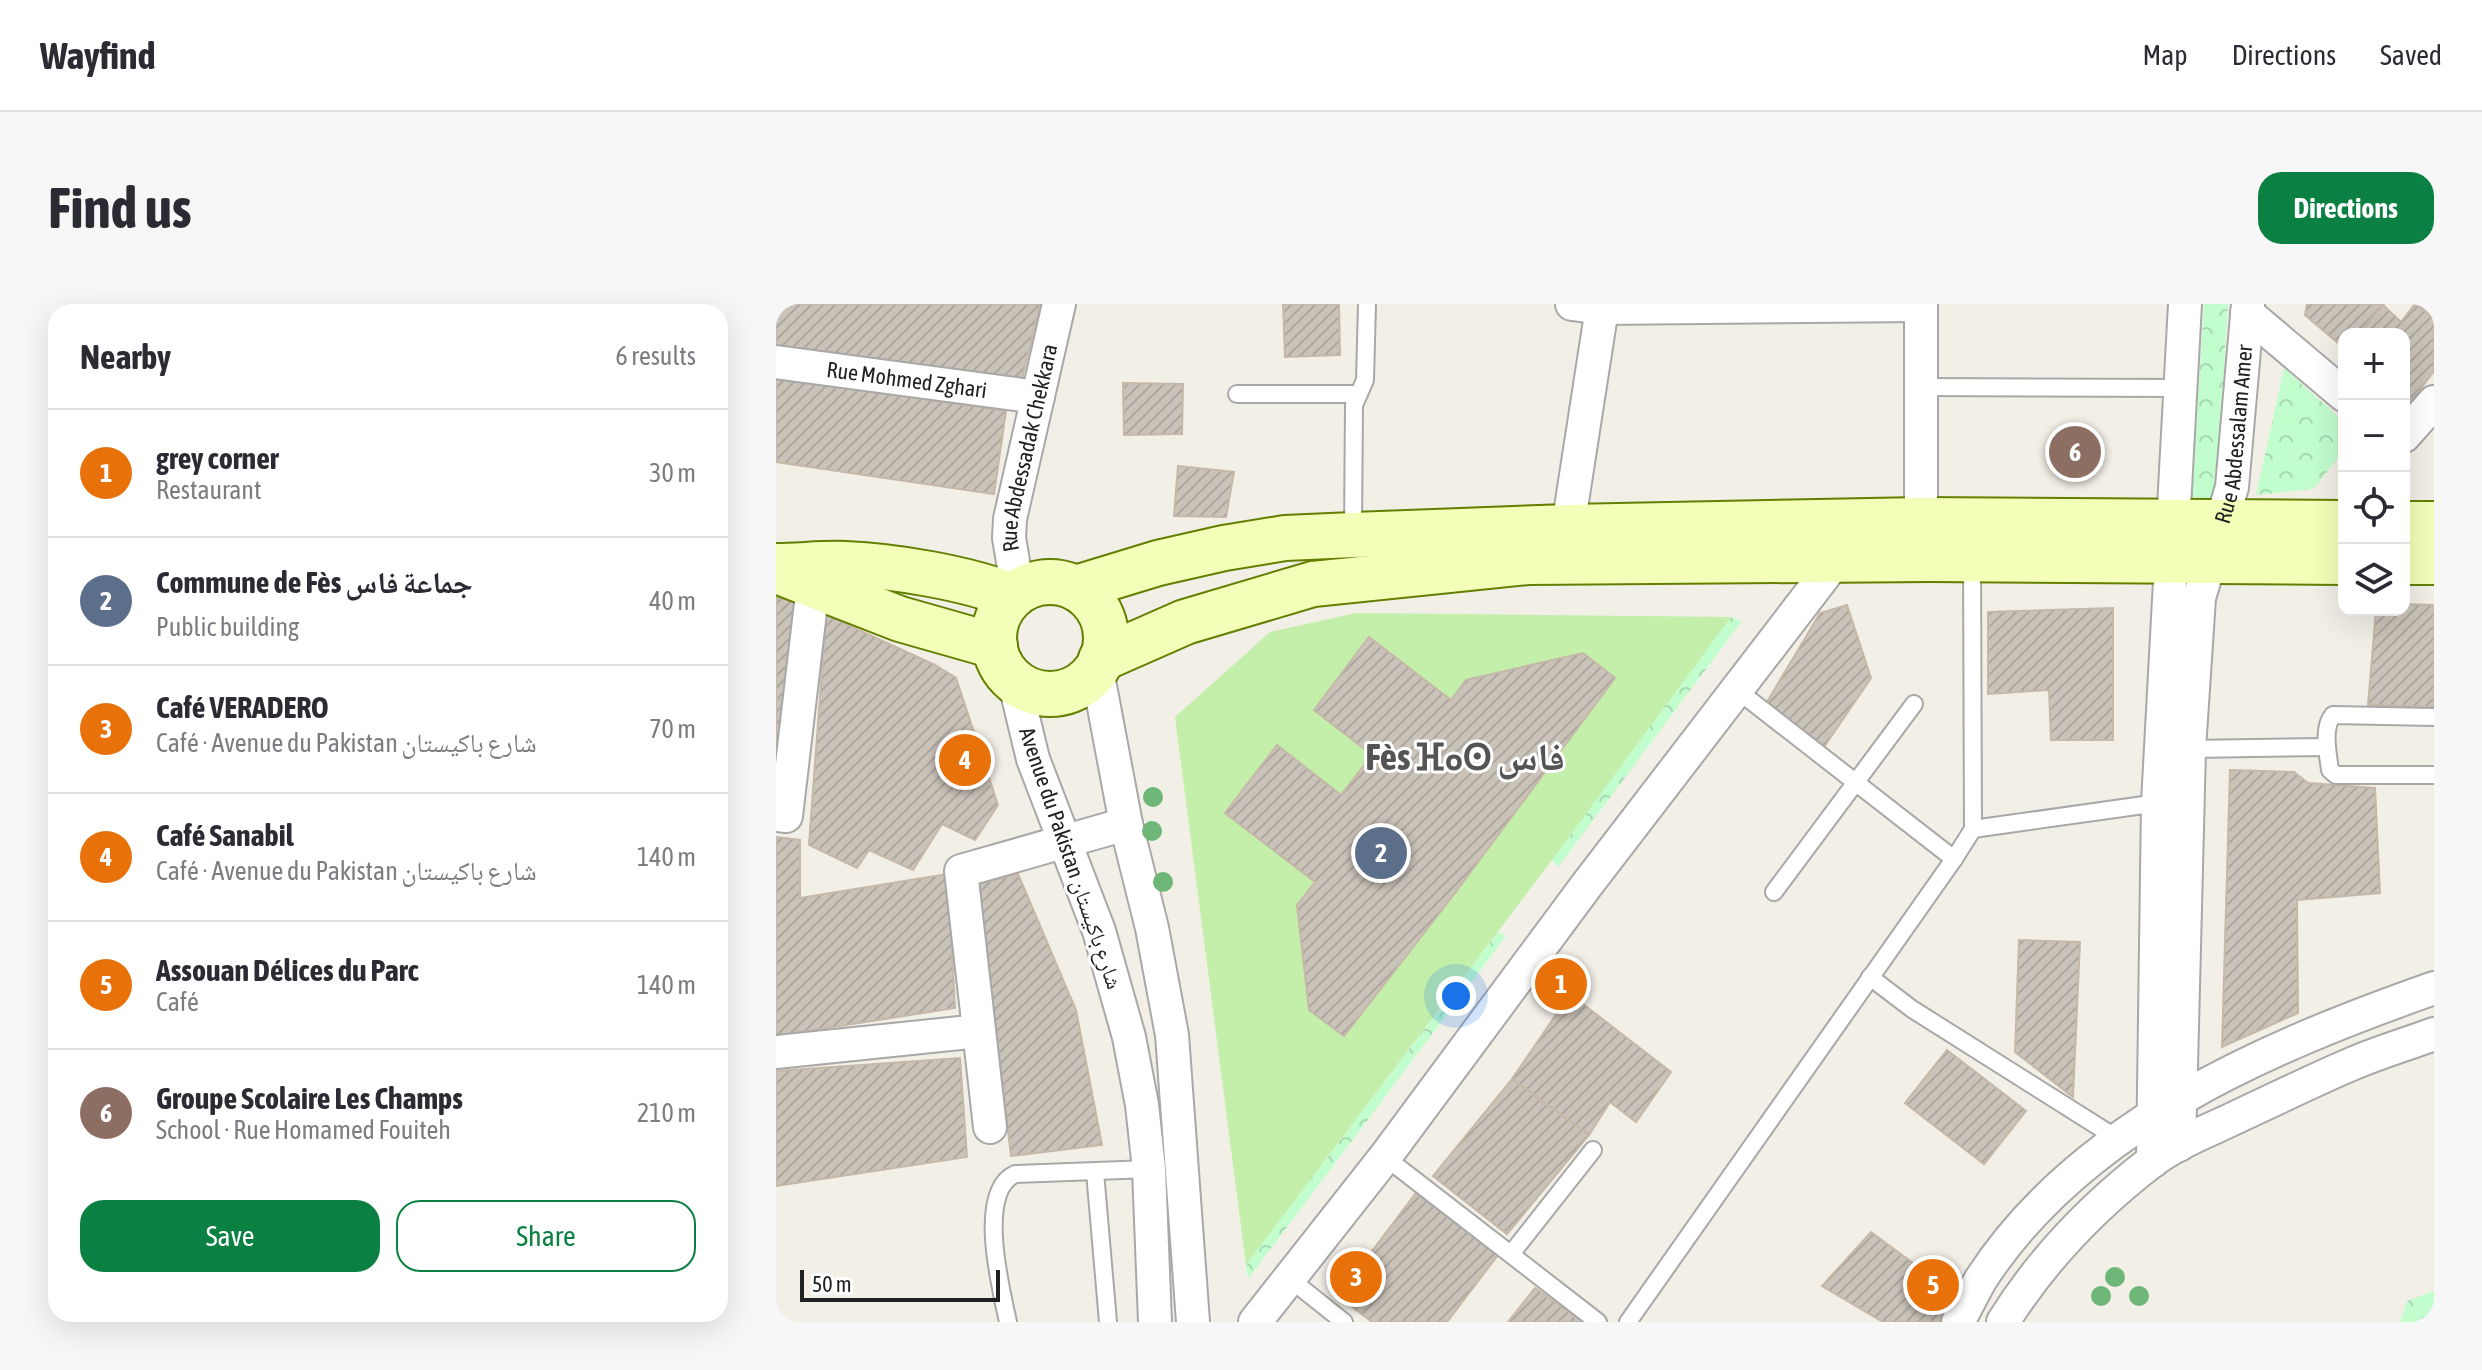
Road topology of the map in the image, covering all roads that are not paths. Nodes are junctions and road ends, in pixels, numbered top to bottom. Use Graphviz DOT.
graph roads {
  1 [pos="1059,304"];
  2 [pos="1367,304"];
  3 [pos="2185,304"];
  4 [pos="1810,305"];
  5 [pos="1921,305"];
  6 [pos="1587,306"];
  7 [pos="2248,309"];
  8 [pos="776,362"];
  9 [pos="1921,387"];
  10 [pos="2181,388"];
  11 [pos="2338,390"];
  12 [pos="1237,394"];
  13 [pos="1359,394"];
  14 [pos="1038,397"];
  15 [pos="2434,402"];
  16 [pos="2410,429"];
  17 [pos="1921,520"];
  18 [pos="2410,524"];
  19 [pos="2434,524"];
  20 [pos="1568,527"];
  21 [pos="2338,528"];
  22 [pos="1353,535"];
  23 [pos="1839,541"];
  24 [pos="2195,542"];
  25 [pos="1972,560"];
  26 [pos="2410,562"];
  27 [pos="2434,562"];
  28 [pos="788,574"];
  29 [pos="1076,588"];
  30 [pos="1015,594"];
  31 [pos="1004,663"];
  32 [pos="1099,664"];
  33 [pos="1737,690"];
  34 [pos="1914,704"];
  35 [pos="2434,717"];
  36 [pos="2327,747"];
  37 [pos="2189,749"];
  38 [pos="2434,775"];
  39 [pos="1856,781"];
  40 [pos="2158,803"];
  41 [pos="776,815"];
  42 [pos="1126,824"];
  43 [pos="1973,829"];
  44 [pos="1065,841"];
  45 [pos="1954,859"];
  46 [pos="1774,892"];
  47 [pos="1870,977"];
  48 [pos="2434,988"];
  49 [pos="979,1031"];
  50 [pos="2434,1034"];
  51 [pos="776,1052"];
  52 [pos="2167,1107"];
  53 [pos="990,1127"];
  54 [pos="2118,1139"];
  55 [pos="1593,1150"];
  56 [pos="2166,1153"];
  57 [pos="1385,1157"];
  58 [pos="1149,1169"];
  59 [pos="1095,1172"];
  60 [pos="1511,1254"];
  61 [pos="1290,1279"];
  62 [pos="1008,1322"];
  63 [pos="1108,1322"];
  64 [pos="1155,1322"];
  65 [pos="1193,1322"];
  66 [pos="1255,1322"];
  67 [pos="1344,1322"];
  68 [pos="1598,1322"];
  69 [pos="1628,1322"];
  70 [pos="1958,1322"];
  71 [pos="2003,1322"];
  1 -- 14 [label="street, Rue Abdessadak Chekkara"];
  2 -- 13 [label="lane"];
  3 -- 10 [label="street"];
  4 -- 5 [label="street"];
  4 -- 6 [label="street"];
  5 -- 9 [label="street"];
  6 -- 20 [label="street"];
  7 -- 11 [label="street"];
  7 -- 24 [label="street, Rue Abdessalam Amer"];
  8 -- 14 [label="street, Rue Mohmed Zghari"];
  9 -- 10 [label="lane"];
  9 -- 17 [label="street"];
  10 -- 24 [label="street"];
  12 -- 13 [label="lane"];
  13 -- 22 [label="lane"];
  14 -- 30 [label="street, Rue Abdessadak Chekkara"];
  15 -- 16 [label="street"];
  17 -- 23 [label="street"];
  17 -- 24 [label="street"];
  18 -- 19 [label="street"];
  20 -- 22 [label="street"];
  20 -- 23 [label="street"];
  21 -- 24 [label="street"];
  22 -- 29 [label="street"];
  23 -- 25 [label="street"];
  23 -- 32 [label="street"];
  23 -- 33 [label="street"];
  24 -- 25 [label="street"];
  24 -- 37 [label="street"];
  24 -- 40 [label="street"];
  25 -- 43 [label="lane"];
  26 -- 27 [label="street"];
  28 -- 30 [label="street"];
  28 -- 31 [label="street"];
  28 -- 41 [label="street"];
  29 -- 30 [label="street"];
  29 -- 32 [label="street"];
  30 -- 31 [label="street"];
  31 -- 32 [label="street"];
  31 -- 44 [label="street, Avenue du Pakistan شارع باكيستان"];
  32 -- 42 [label="street"];
  33 -- 39 [label="lane"];
  33 -- 57 [label="street"];
  34 -- 39 [label="lane"];
  35 -- 36 [label="lane"];
  36 -- 37 [label="lane"];
  36 -- 38 [label="lane"];
  37 -- 52 [label="street"];
  39 -- 45 [label="lane"];
  39 -- 46 [label="lane"];
  40 -- 43 [label="lane"];
  40 -- 52 [label="street"];
  42 -- 44 [label="street"];
  42 -- 65 [label="street"];
  43 -- 45 [label="lane"];
  44 -- 49 [label="street"];
  44 -- 58 [label="street, Avenue du Pakistan شارع باكيستان"];
  45 -- 47 [label="lane"];
  47 -- 54 [label="lane"];
  47 -- 69 [label="lane"];
  48 -- 52 [label="street"];
  49 -- 51 [label="street"];
  49 -- 53 [label="street"];
  50 -- 56 [label="street"];
  52 -- 54 [label="street"];
  52 -- 56 [label="street"];
  54 -- 70 [label="street"];
  55 -- 60 [label="lane"];
  56 -- 71 [label="street"];
  57 -- 60 [label="lane"];
  57 -- 61 [label="street"];
  58 -- 59 [label="lane"];
  58 -- 64 [label="street, Avenue du Pakistan شارع باكيستان"];
  59 -- 62 [label="lane"];
  59 -- 63 [label="lane"];
  60 -- 68 [label="lane"];
  61 -- 66 [label="street"];
  61 -- 67 [label="lane"];
}
